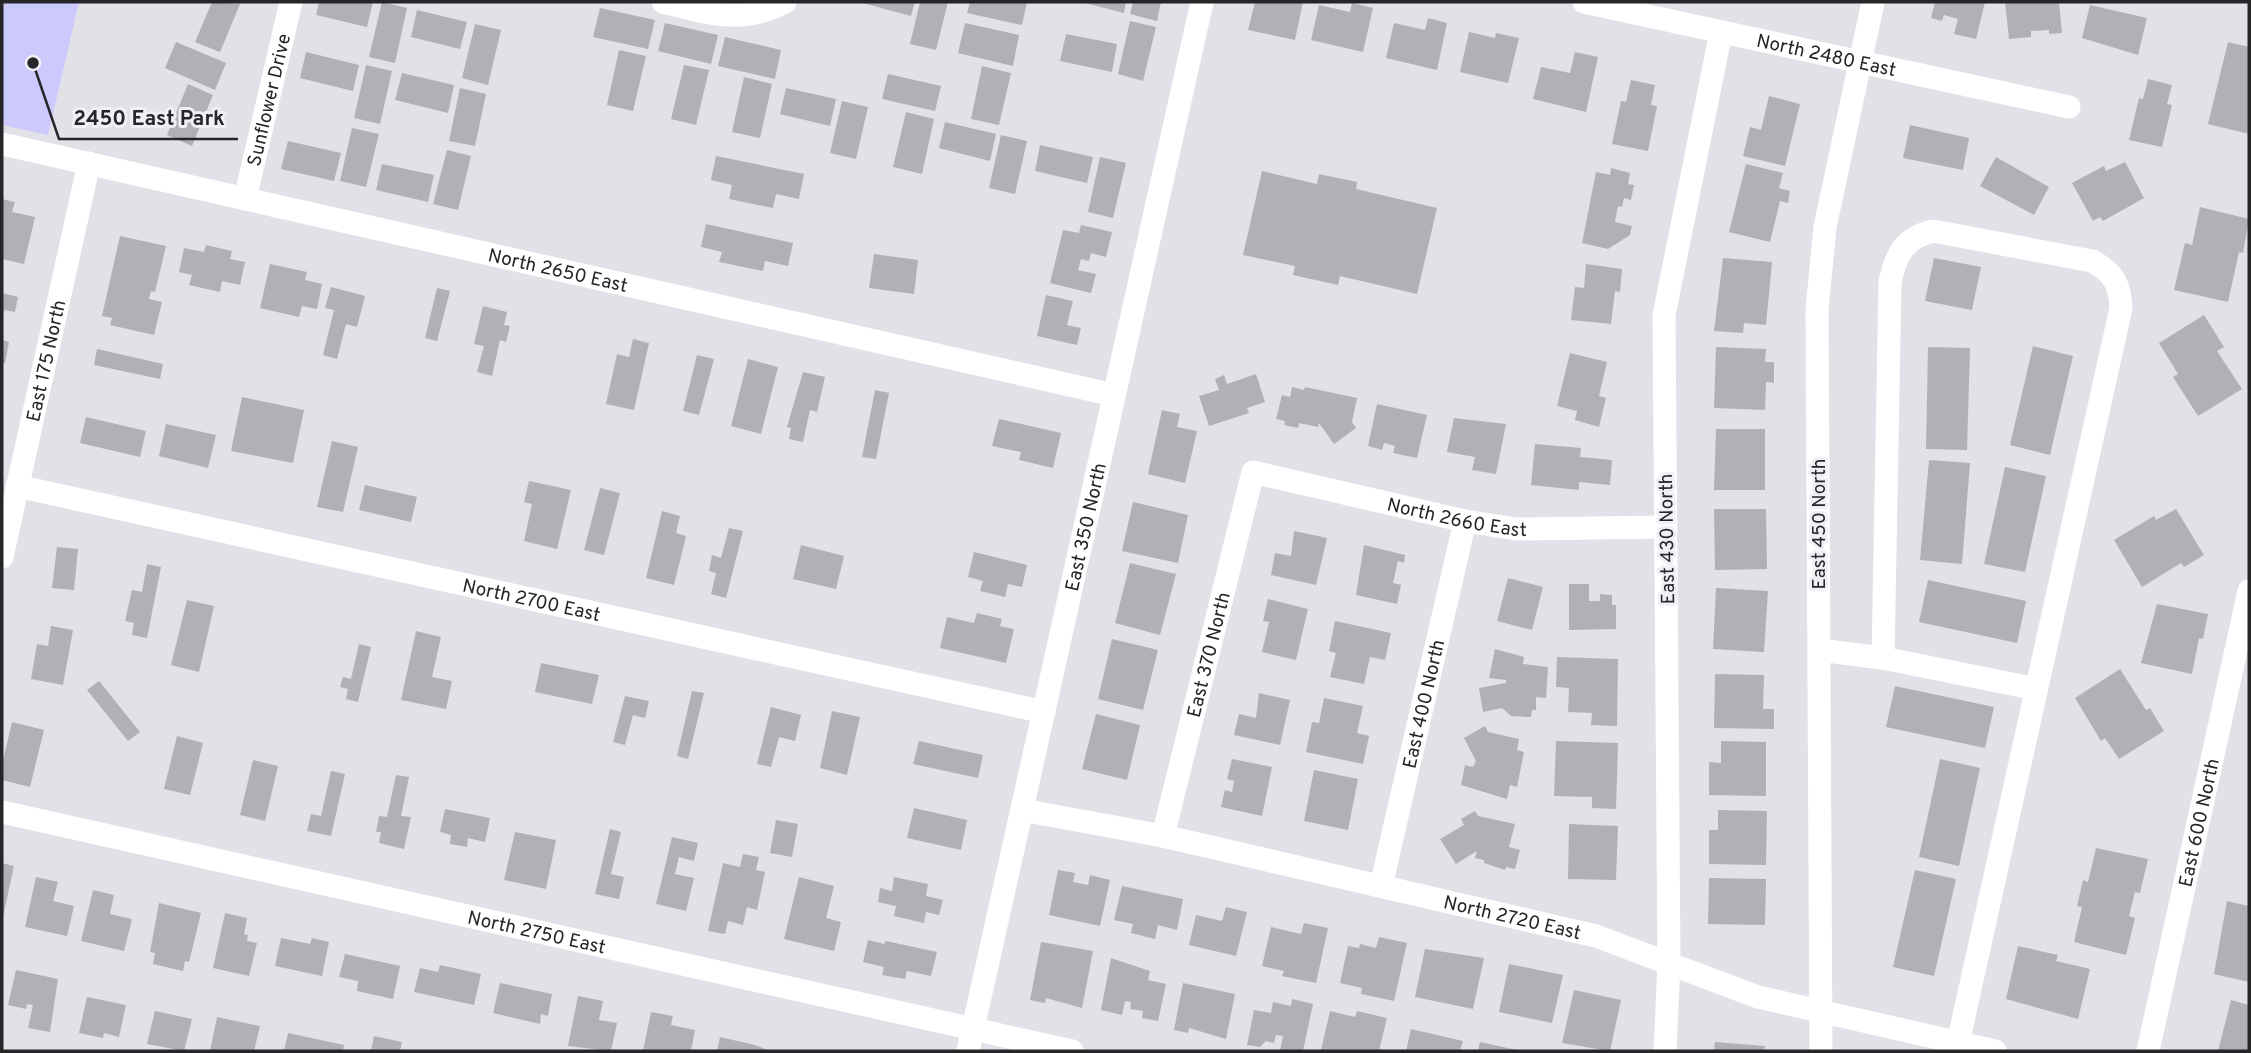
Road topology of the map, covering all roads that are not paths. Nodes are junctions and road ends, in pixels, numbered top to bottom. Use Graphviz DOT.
graph roads {
  1 [pos="292,2"];
  2 [pos="663,2"];
  3 [pos="785,2"];
  4 [pos="1202,2"];
  5 [pos="1584,2"];
  6 [pos="1873,2"];
  7 [pos="1721,32"];
  8 [pos="1859,62"];
  9 [pos="2069,107"];
  10 [pos="2,144"];
  11 [pos="89,163"];
  12 [pos="245,198"];
  13 [pos="1114,395"];
  14 [pos="1253,471"];
  15 [pos="18,486"];
  16 [pos="1465,520"];
  17 [pos="1665,527"];
  18 [pos="2,557"];
  19 [pos="2249,591"];
  20 [pos="1819,650"];
  21 [pos="1883,658"];
  22 [pos="2036,689"];
  23 [pos="1044,712"];
  24 [pos="1022,810"];
  25 [pos="2,812"];
  26 [pos="1163,836"];
  27 [pos="1381,886"];
  28 [pos="1669,963"];
  29 [pos="1821,1013"];
  30 [pos="971,1040"];
  31 [pos="1958,1043"];
  32 [pos="1072,1051"];
  33 [pos="1665,1051"];
  34 [pos="1821,1051"];
  35 [pos="1995,1051"];
  36 [pos="2148,1051"];
  1 -- 12 [label="street, Sunflower Drive"];
  2 -- 3 [label="street"];
  4 -- 13 [label="street, East 350 North"];
  5 -- 7 [label="street, North 2480 East"];
  6 -- 8 [label="street, East 450 North"];
  7 -- 8 [label="street, North 2480 East"];
  7 -- 17 [label="street, East 430 North"];
  8 -- 9 [label="street, North 2480 East"];
  8 -- 20 [label="street, East 450 North"];
  10 -- 11 [label="street, North 2650 East"];
  11 -- 12 [label="street, North 2650 East"];
  11 -- 15 [label="street, East 175 North"];
  12 -- 13 [label="street, North 2650 East"];
  13 -- 23 [label="street, East 350 North"];
  14 -- 16 [label="street, North 2660 East"];
  14 -- 26 [label="street, East 370 North"];
  15 -- 18 [label="street, East 175 North"];
  15 -- 23 [label="street, North 2700 East"];
  16 -- 17 [label="street, North 2660 East"];
  16 -- 27 [label="street, East 400 North"];
  17 -- 28 [label="street, East 430 North"];
  19 -- 36 [label="street, East 600 North"];
  20 -- 21 [label="street"];
  20 -- 29 [label="street, East 450 North"];
  21 -- 22 [label="street"];
  21 -- 22 [label="street"];
  22 -- 31 [label="street"];
  23 -- 24 [label="street, East 350 North"];
  24 -- 26 [label="street, North 2720 East"];
  24 -- 30 [label="street, East 350 North"];
  25 -- 30 [label="street, North 2750 East"];
  26 -- 27 [label="street, North 2720 East"];
  27 -- 28 [label="street, North 2720 East"];
  28 -- 29 [label="street, North 2720 East"];
  28 -- 33 [label="street, East 430 North"];
  29 -- 31 [label="street, North 2720 East"];
  29 -- 34 [label="street, East 450 North"];
  30 -- 32 [label="street, North 2750 East"];
  31 -- 35 [label="street, North 2720 East"];
}
